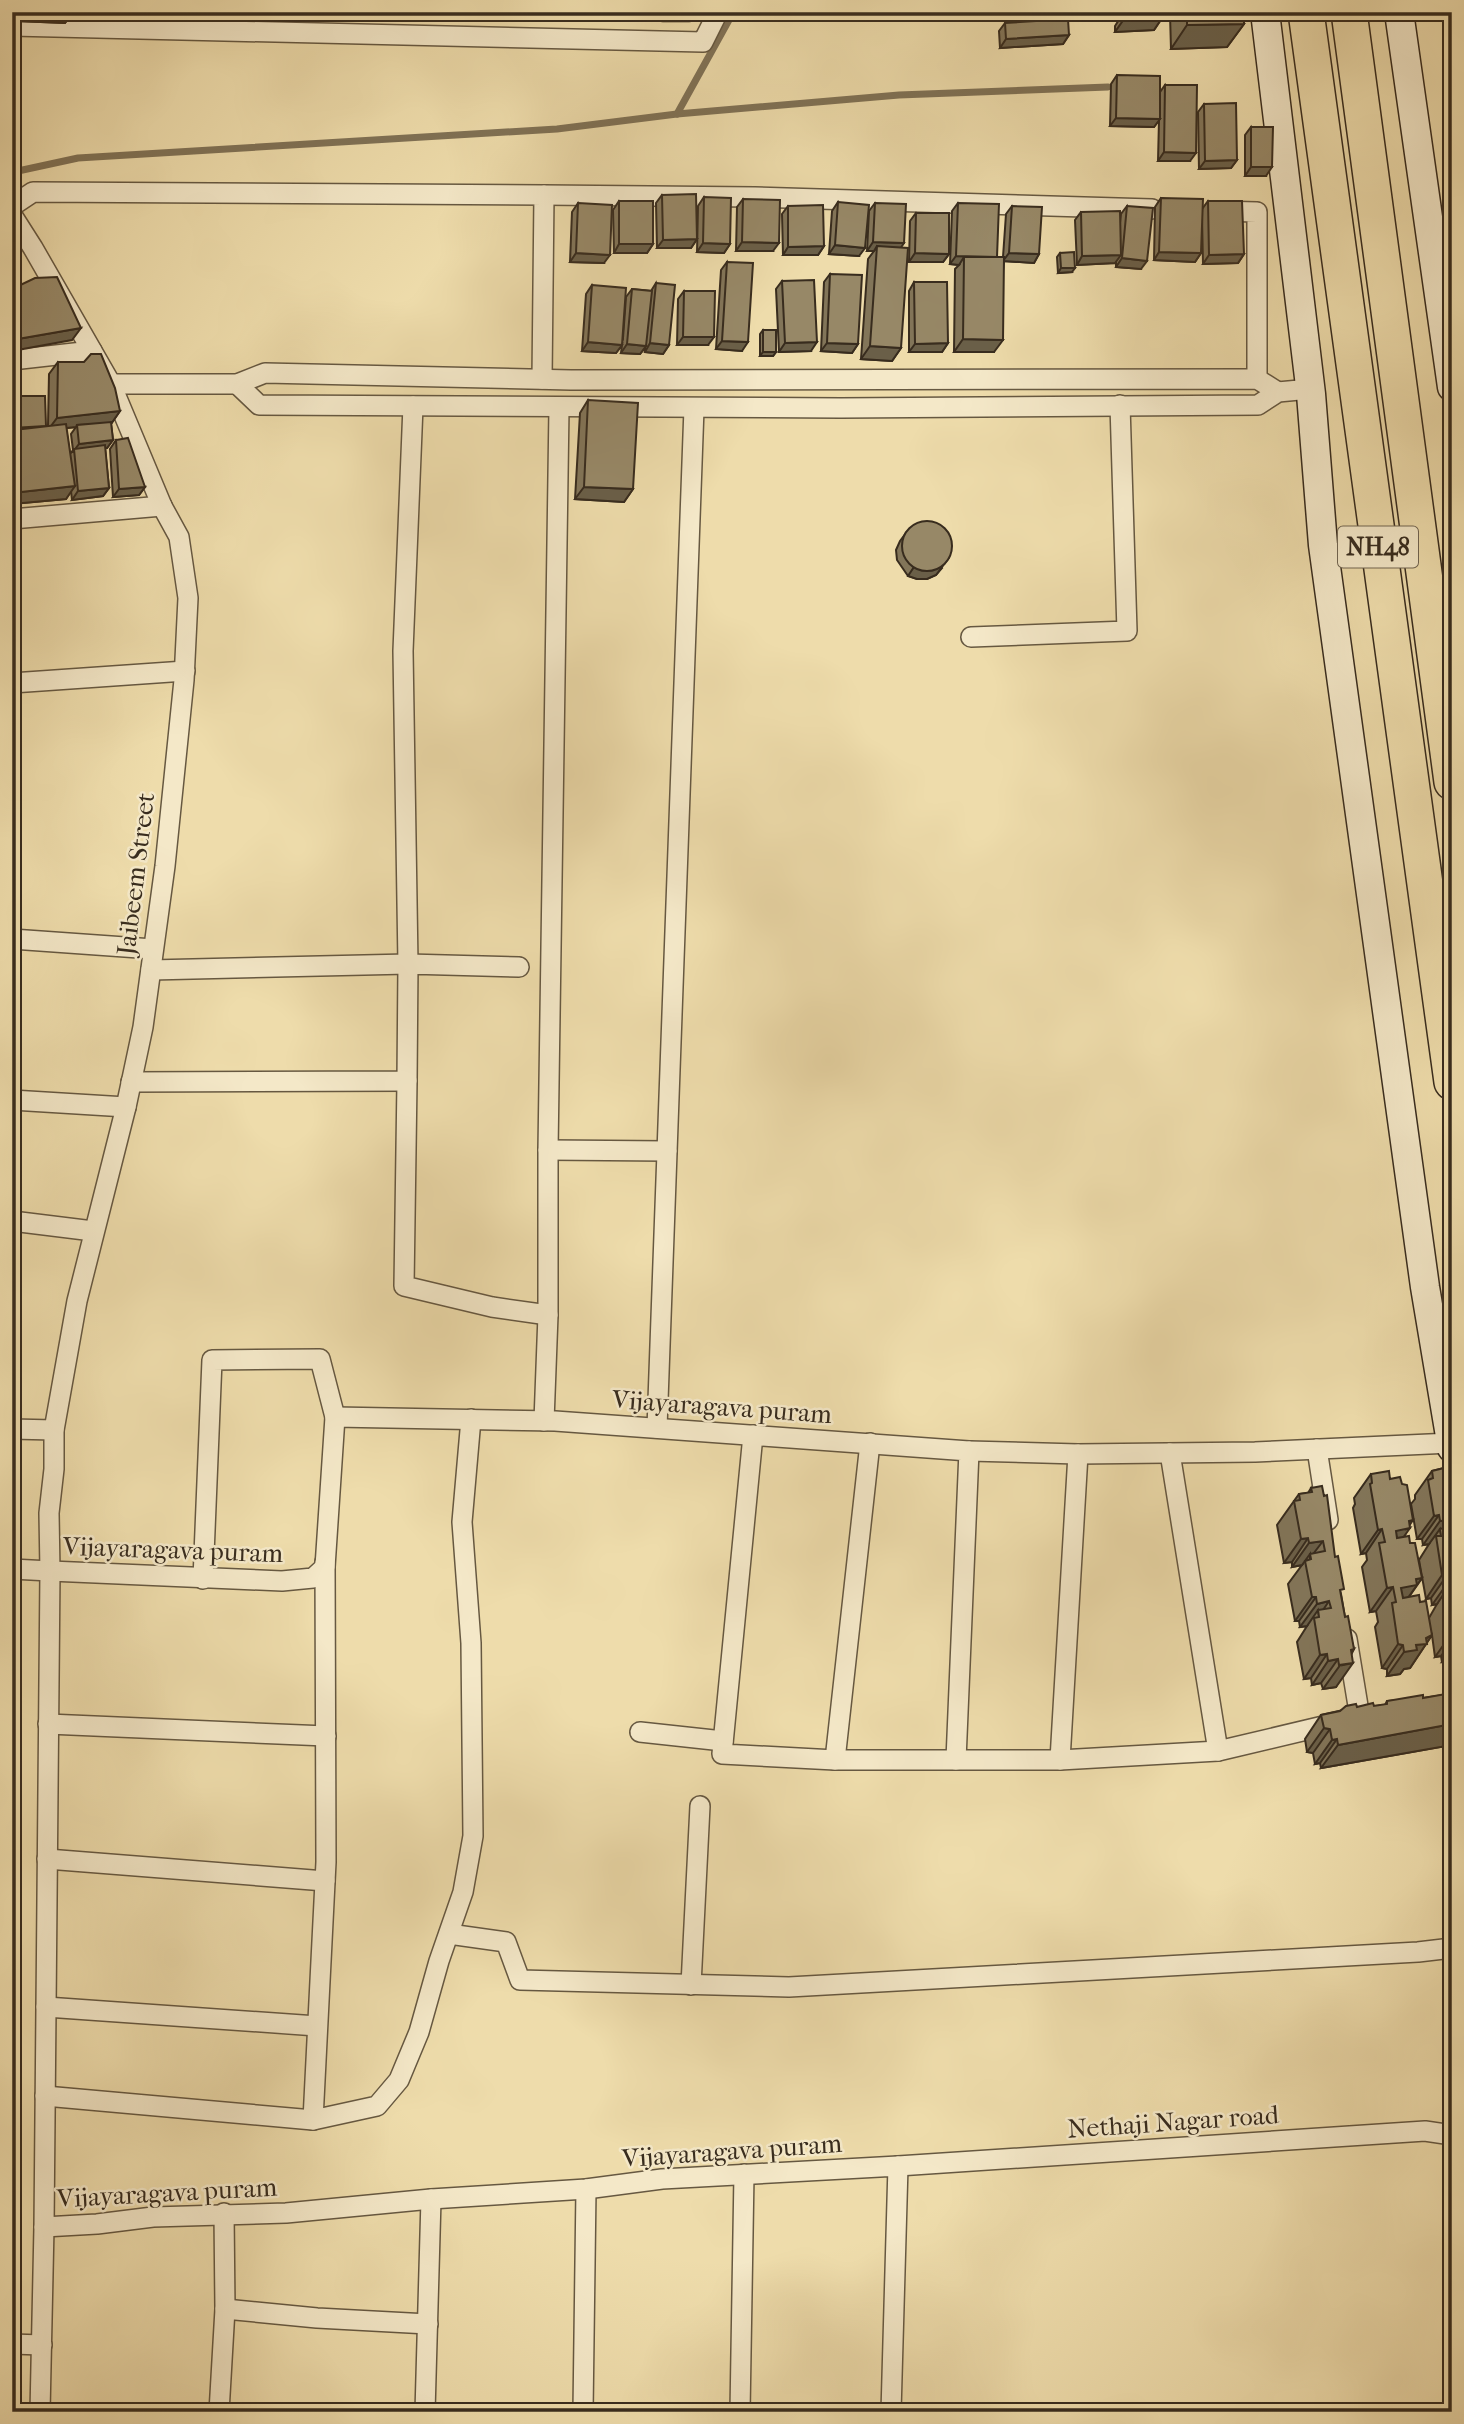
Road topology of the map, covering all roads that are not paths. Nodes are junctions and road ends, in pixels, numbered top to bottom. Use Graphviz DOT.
graph roads {
  1 [pos="718,12"];
  2 [pos="1265,12"];
  3 [pos="1306,12"];
  4 [pos="1349,12"];
  5 [pos="1399,12"];
  6 [pos="12,26"];
  7 [pos="544,195"];
  8 [pos="12,206"];
  9 [pos="1173,209"];
  10 [pos="1201,210"];
  11 [pos="12,215"];
  12 [pos="92,351"];
  13 [pos="12,360"];
  14 [pos="542,379"];
  15 [pos="1257,379"];
  16 [pos="111,384"];
  17 [pos="237,384"];
  18 [pos="1452,387"];
  19 [pos="1310,389"];
  20 [pos="1278,392"];
  21 [pos="1120,405"];
  22 [pos="413,406"];
  23 [pos="559,408"];
  24 [pos="694,408"];
  25 [pos="162,506"];
  26 [pos="12,519"];
  27 [pos="971,636"];
  28 [pos="184,671"];
  29 [pos="12,682"];
  30 [pos="1452,782"];
  31 [pos="12,939"];
  32 [pos="153,948"];
  33 [pos="408,964"];
  34 [pos="519,967"];
  35 [pos="150,970"];
  36 [pos="407,1081"];
  37 [pos="131,1082"];
  38 [pos="1452,1082"];
  39 [pos="12,1100"];
  40 [pos="126,1107"];
  41 [pos="548,1150"];
  42 [pos="667,1152"];
  43 [pos="12,1221"];
  44 [pos="93,1231"];
  45 [pos="548,1315"];
  46 [pos="335,1417"];
  47 [pos="471,1419"];
  48 [pos="544,1421"];
  49 [pos="12,1429"];
  50 [pos="657,1429"];
  51 [pos="54,1430"];
  52 [pos="753,1435"];
  53 [pos="870,1443"];
  54 [pos="1451,1445"];
  55 [pos="1317,1450"];
  56 [pos="969,1451"];
  57 [pos="1170,1453"];
  58 [pos="1078,1454"];
  59 [pos="1332,1543"];
  60 [pos="326,1562"];
  61 [pos="12,1569"];
  62 [pos="50,1571"];
  63 [pos="203,1579"];
  64 [pos="1345,1624"];
  65 [pos="48,1724"];
  66 [pos="639,1732"];
  67 [pos="326,1736"];
  68 [pos="723,1741"];
  69 [pos="1218,1751"];
  70 [pos="1060,1759"];
  71 [pos="835,1760"];
  72 [pos="956,1760"];
  73 [pos="700,1806"];
  74 [pos="47,1859"];
  75 [pos="325,1881"];
  76 [pos="449,1934"];
  77 [pos="1452,1948"];
  78 [pos="691,1984"];
  79 [pos="46,2007"];
  80 [pos="317,2026"];
  81 [pos="46,2096"];
  82 [pos="313,2120"];
  83 [pos="1452,2135"];
  84 [pos="898,2166"];
  85 [pos="744,2174"];
  86 [pos="586,2189"];
  87 [pos="431,2199"];
  88 [pos="224,2213"];
  89 [pos="44,2227"];
  90 [pos="225,2309"];
  91 [pos="428,2324"];
  92 [pos="12,2344"];
  93 [pos="42,2346"];
  94 [pos="40,2412"];
  95 [pos="219,2412"];
  96 [pos="425,2412"];
  97 [pos="583,2412"];
  98 [pos="740,2412"];
  99 [pos="891,2412"];
  1 -- 6 [label="street"];
  2 -- 19 [label="main road"];
  3 -- 38 [label="highway, NH48"];
  4 -- 30 [label="highway, NH48"];
  5 -- 18 [label="main road"];
  7 -- 8 [label="street"];
  7 -- 9 [label="street"];
  7 -- 14 [label="street"];
  10 -- 15 [label="street"];
  11 -- 12 [label="street, Jaibeem Street"];
  12 -- 13 [label="street"];
  12 -- 16 [label="street, Jaibeem Street"];
  14 -- 15 [label="street"];
  14 -- 17 [label="street"];
  15 -- 20 [label="street"];
  16 -- 17 [label="street"];
  16 -- 25 [label="street, Jaibeem Street"];
  17 -- 22 [label="street"];
  19 -- 20 [label="street"];
  19 -- 54 [label="main road"];
  20 -- 21 [label="street"];
  21 -- 24 [label="street"];
  21 -- 27 [label="street"];
  22 -- 23 [label="street"];
  22 -- 33 [label="street"];
  23 -- 24 [label="street"];
  23 -- 41 [label="street"];
  24 -- 42 [label="street"];
  25 -- 26 [label="street"];
  25 -- 28 [label="street, Jaibeem Street"];
  28 -- 29 [label="street"];
  28 -- 32 [label="street, Jaibeem Street"];
  31 -- 32 [label="street"];
  32 -- 35 [label="street, Jaibeem Street"];
  33 -- 34 [label="street"];
  33 -- 35 [label="street"];
  33 -- 36 [label="street"];
  35 -- 37 [label="street, Jaibeem Street"];
  36 -- 37 [label="street"];
  36 -- 45 [label="street"];
  37 -- 40 [label="street, Jaibeem Street"];
  39 -- 40 [label="street"];
  40 -- 44 [label="street, Jaibeem Street"];
  41 -- 42 [label="street"];
  41 -- 45 [label="street"];
  42 -- 50 [label="street"];
  43 -- 44 [label="street"];
  44 -- 51 [label="street, Jaibeem Street"];
  45 -- 48 [label="street"];
  46 -- 47 [label="street, Vijayaragava puram"];
  46 -- 60 [label="street"];
  46 -- 63 [label="street"];
  47 -- 48 [label="street, Vijayaragava puram"];
  47 -- 76 [label="street"];
  48 -- 50 [label="street, Vijayaragava puram"];
  49 -- 51 [label="street"];
  50 -- 52 [label="street, Vijayaragava puram"];
  51 -- 62 [label="street, Jaibeem Street"];
  52 -- 53 [label="street, Vijayaragava puram"];
  52 -- 68 [label="street"];
  53 -- 56 [label="street, Vijayaragava puram"];
  53 -- 71 [label="street"];
  54 -- 55 [label="street, Vijayaragava puram"];
  55 -- 57 [label="street, Vijayaragava puram"];
  55 -- 59 [label="street"];
  56 -- 58 [label="street, Vijayaragava puram"];
  56 -- 72 [label="street"];
  57 -- 58 [label="street, Vijayaragava puram"];
  57 -- 69 [label="street"];
  58 -- 70 [label="street"];
  60 -- 63 [label="street, Vijayaragava puram"];
  60 -- 67 [label="street"];
  61 -- 62 [label="street"];
  62 -- 63 [label="street, Vijayaragava puram"];
  62 -- 65 [label="street, Vijayaragava puram"];
  64 -- 69 [label="street"];
  65 -- 67 [label="street"];
  65 -- 74 [label="street, Vijayaragava puram"];
  66 -- 68 [label="street"];
  67 -- 75 [label="street"];
  68 -- 71 [label="street"];
  69 -- 70 [label="street"];
  70 -- 72 [label="street"];
  71 -- 72 [label="street"];
  73 -- 78 [label="street"];
  74 -- 75 [label="street"];
  74 -- 79 [label="street, Vijayaragava puram"];
  75 -- 80 [label="street"];
  76 -- 78 [label="street"];
  76 -- 82 [label="street"];
  77 -- 78 [label="street"];
  79 -- 80 [label="street"];
  79 -- 81 [label="street, Vijayaragava puram"];
  80 -- 82 [label="street"];
  81 -- 82 [label="street"];
  81 -- 89 [label="street, Vijayaragava puram"];
  83 -- 84 [label="street, Nethaji Nagar road"];
  84 -- 85 [label="street, Vijayaragava puram"];
  84 -- 99 [label="street"];
  85 -- 86 [label="street, Vijayaragava puram"];
  85 -- 98 [label="street"];
  86 -- 87 [label="street, Vijayaragava puram"];
  86 -- 97 [label="street"];
  87 -- 88 [label="street, Vijayaragava puram"];
  87 -- 91 [label="street"];
  88 -- 89 [label="street, Vijayaragava puram"];
  88 -- 90 [label="street"];
  89 -- 93 [label="street"];
  90 -- 91 [label="street"];
  90 -- 95 [label="street"];
  91 -- 96 [label="street"];
  92 -- 93 [label="street"];
  93 -- 94 [label="street"];
}
